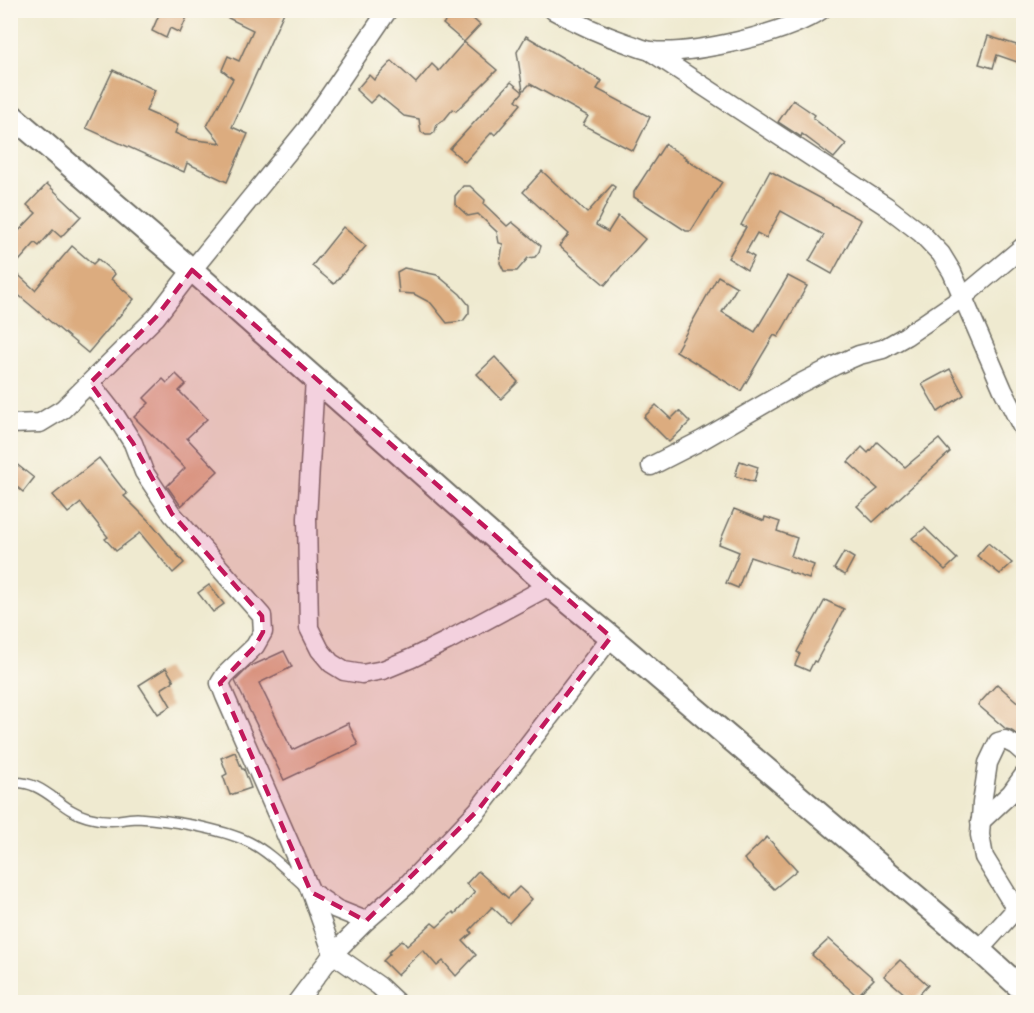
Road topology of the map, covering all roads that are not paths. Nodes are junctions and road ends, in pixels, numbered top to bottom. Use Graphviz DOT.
graph roads {
  1 [pos="388,10"];
  2 [pos="553,10"];
  3 [pos="821,10"];
  4 [pos="650,51"];
  5 [pos="10,114"];
  6 [pos="1023,246"];
  7 [pos="192,270"];
  8 [pos="963,297"];
  9 [pos="315,378"];
  10 [pos="90,383"];
  11 [pos="10,424"];
  12 [pos="1023,430"];
  13 [pos="651,466"];
  14 [pos="549,586"];
  15 [pos="611,637"];
  16 [pos="1023,753"];
  17 [pos="1023,776"];
  18 [pos="10,783"];
  19 [pos="980,822"];
  20 [pos="311,892"];
  21 [pos="1019,905"];
  22 [pos="366,921"];
  23 [pos="979,950"];
  24 [pos="333,954"];
  25 [pos="1023,991"];
  26 [pos="297,1002"];
  27 [pos="396,1002"];
  1 -- 7 [label="street"];
  2 -- 4 [label="street"];
  3 -- 4 [label="street"];
  4 -- 8 [label="street"];
  5 -- 7 [label="street"];
  6 -- 8 [label="street"];
  7 -- 9 [label="street"];
  7 -- 10 [label="street"];
  8 -- 12 [label="street"];
  8 -- 13 [label="street"];
  9 -- 14 [label="street"];
  9 -- 14 [label="street"];
  10 -- 11 [label="street"];
  10 -- 20 [label="street"];
  14 -- 15 [label="street"];
  15 -- 22 [label="street"];
  15 -- 23 [label="street"];
  16 -- 19 [label="street"];
  17 -- 19 [label="street"];
  18 -- 20 [label="lane"];
  19 -- 21 [label="street"];
  20 -- 22 [label="street"];
  20 -- 24 [label="street"];
  21 -- 23 [label="street"];
  22 -- 24 [label="street"];
  23 -- 25 [label="street"];
  24 -- 26 [label="street"];
  24 -- 27 [label="street"];
}
